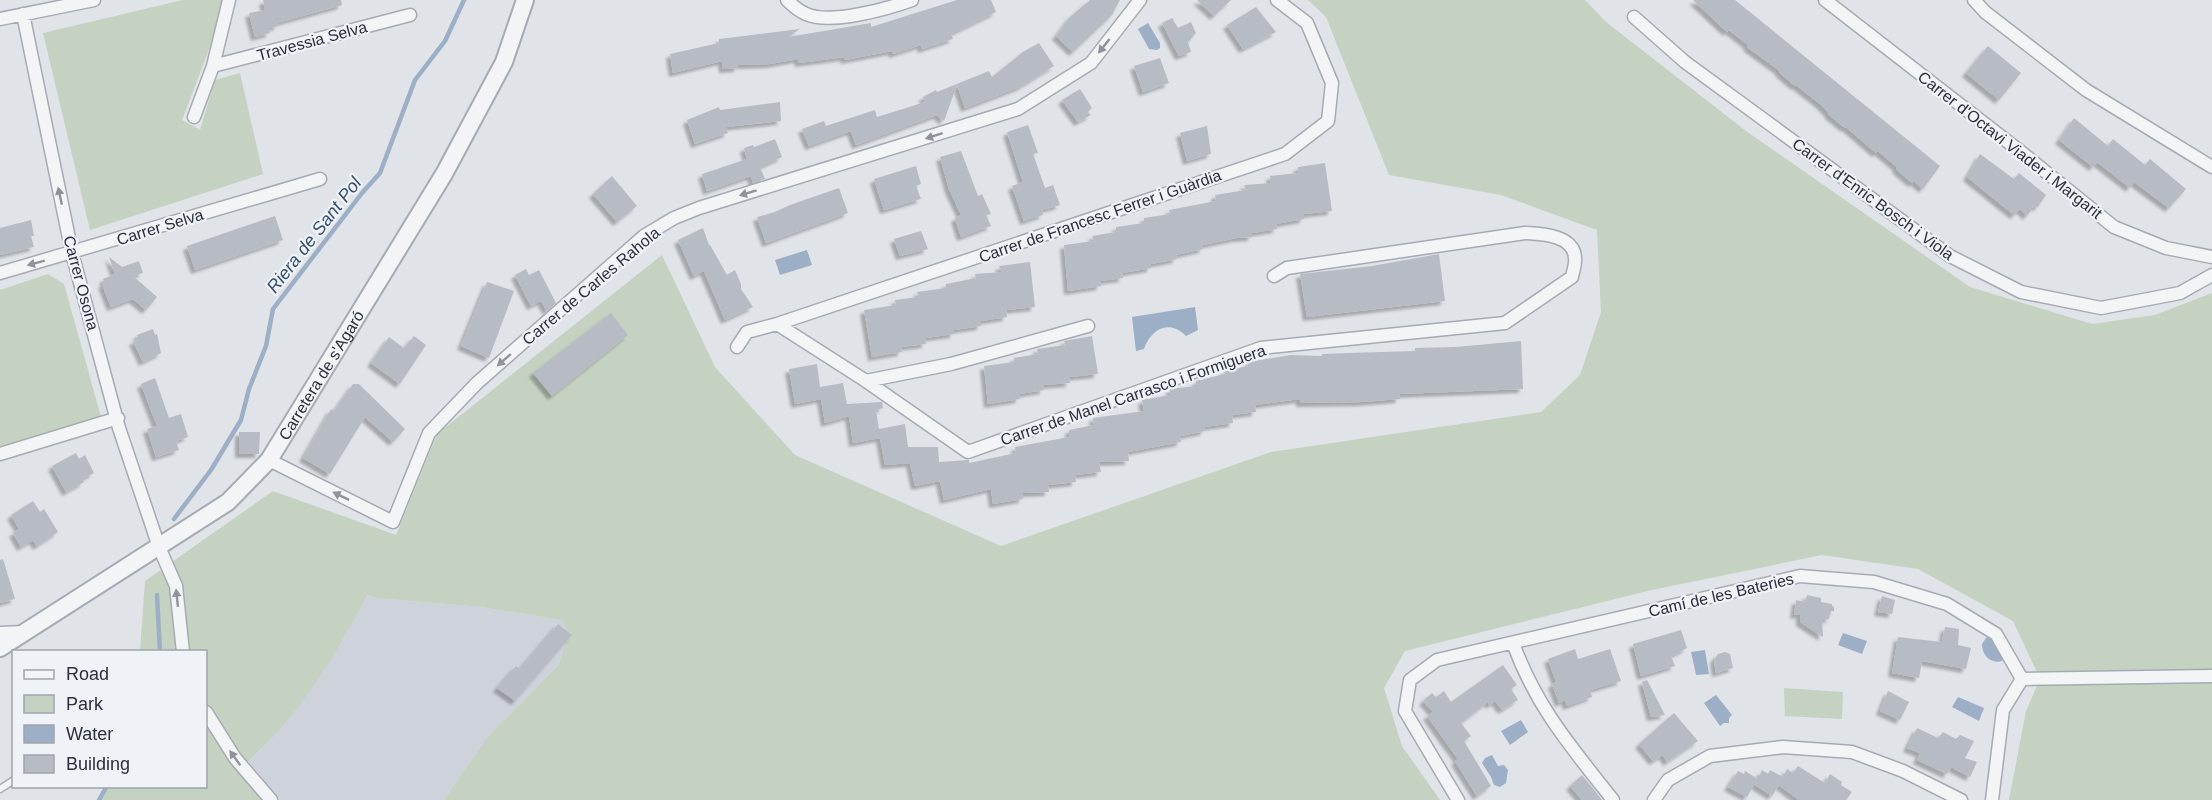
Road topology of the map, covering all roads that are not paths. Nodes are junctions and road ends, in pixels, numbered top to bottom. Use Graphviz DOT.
graph roads {
  1 [pos="94,0"];
  2 [pos="229,0"];
  3 [pos="525,0"];
  4 [pos="787,0"];
  5 [pos="912,0"];
  6 [pos="1140,0"];
  7 [pos="1277,0"];
  8 [pos="1825,0"];
  9 [pos="1974,0"];
  10 [pos="23,15"];
  11 [pos="410,15"];
  12 [pos="1634,16"];
  13 [pos="0,19"];
  14 [pos="213,66"];
  15 [pos="194,117"];
  16 [pos="2212,167"];
  17 [pos="320,179"];
  18 [pos="72,253"];
  19 [pos="2212,257"];
  20 [pos="0,273"];
  21 [pos="2212,275"];
  22 [pos="1274,276"];
  23 [pos="777,324"];
  24 [pos="1088,326"];
  25 [pos="737,347"];
  26 [pos="866,381"];
  27 [pos="118,418"];
  28 [pos="0,454"];
  29 [pos="269,460"];
  30 [pos="159,548"];
  31 [pos="24,632"];
  32 [pos="0,633"];
  33 [pos="1513,643"];
  34 [pos="0,648"];
  35 [pos="183,650"];
  36 [pos="2212,676"];
  37 [pos="2022,679"];
  38 [pos="207,714"];
  39 [pos="271,800"];
  40 [pos="1458,800"];
  41 [pos="1613,800"];
  42 [pos="1654,800"];
  43 [pos="1961,800"];
  44 [pos="1992,800"];
  1 -- 10 [label="street"];
  2 -- 14 [label="street"];
  3 -- 29 [label="street, Carretera de s'Agaró"];
  4 -- 5 [label="street"];
  6 -- 29 [label="street, Carrer de Carles Rahola, one-way"];
  7 -- 23 [label="street, Carrer de Francesc Ferrer i Guàrdia"];
  8 -- 19 [label="street, Carrer d'Octavi Viader i Margarit"];
  9 -- 16 [label="street"];
  10 -- 13 [label="street"];
  18 -- 10 [label="street, Carrer Osona, one-way"];
  11 -- 14 [label="street, Travessia Selva"];
  12 -- 21 [label="street, Carrer d'Enric Bosch i Viola"];
  14 -- 15 [label="street"];
  17 -- 18 [label="street, Carrer Selva"];
  18 -- 20 [label="street, Carrer Selva, one-way"];
  18 -- 27 [label="street, Carrer Osona"];
  22 -- 26 [label="street, Carrer de Manel Carrasco i Formiguera"];
  23 -- 25 [label="street, Carrer de Francesc Ferrer i Guàrdia"];
  23 -- 26 [label="street, Carrer de Manel Carrasco i Formiguera"];
  24 -- 26 [label="street"];
  27 -- 28 [label="street"];
  27 -- 30 [label="street, Carrer Osona"];
  29 -- 30 [label="street, Carretera de s'Agaró"];
  30 -- 31 [label="street, Carretera de s'Agaró"];
  35 -- 30 [label="street, Carrer Osona, one-way"];
  31 -- 32 [label="street"];
  31 -- 34 [label="street, Carretera de s'Agaró"];
  33 -- 37 [label="street, Camí de les Bateries"];
  33 -- 40 [label="street, Camí de les Bateries"];
  33 -- 41 [label="street"];
  36 -- 37 [label="street"];
  37 -- 44 [label="street"];
  39 -- 38 [label="street, one-way"];
  42 -- 43 [label="street"];
}
